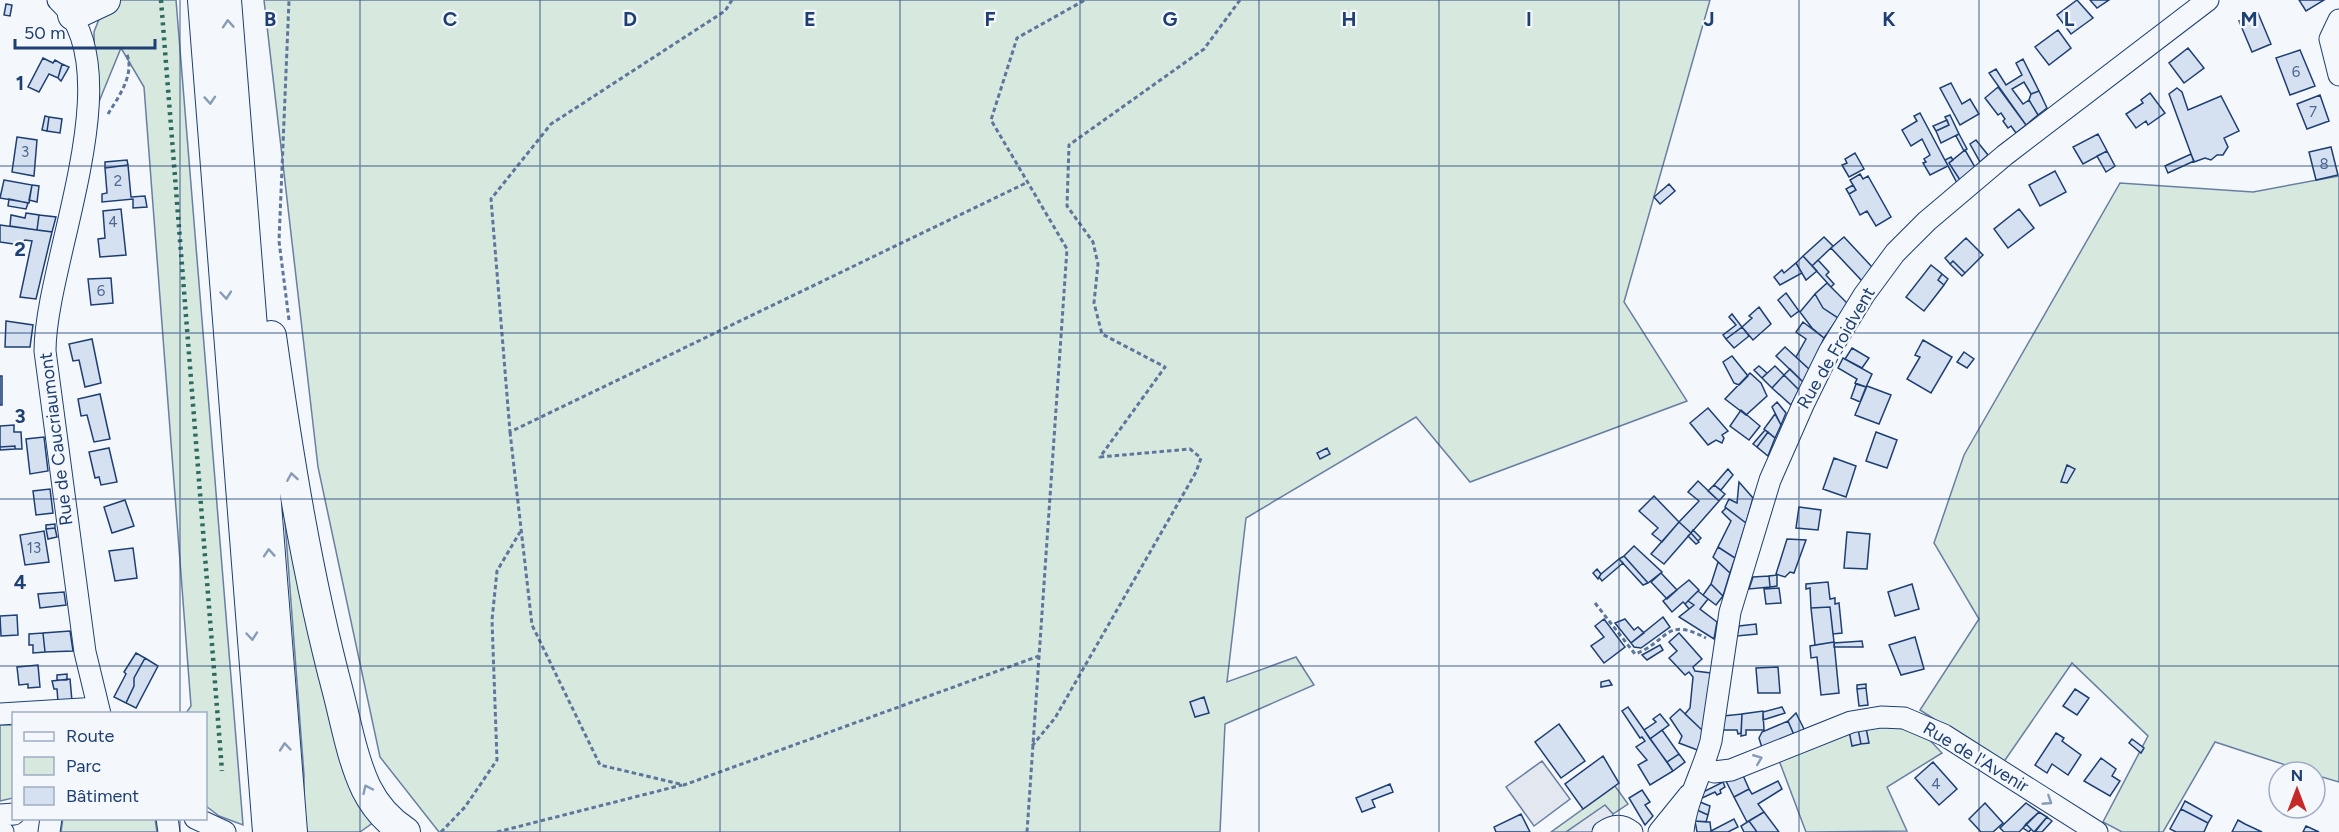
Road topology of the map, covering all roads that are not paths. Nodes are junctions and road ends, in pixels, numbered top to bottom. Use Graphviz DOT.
graph roads {
  1 [pos="105,0"];
  2 [pos="203,0"];
  3 [pos="226,0"];
  4 [pos="2208,0"];
  5 [pos="66,8"];
  6 [pos="2339,20"];
  7 [pos="231,64"];
  8 [pos="2339,75"];
  9 [pos="99,712"];
  10 [pos="1703,766"];
  11 [pos="1691,792"];
  12 [pos="292,819"];
  13 [pos="197,820"];
  14 [pos="225,832"];
  15 [pos="268,832"];
  16 [pos="405,832"];
  17 [pos="1603,832"];
  18 [pos="1632,832"];
  19 [pos="1659,832"];
  20 [pos="1683,832"];
  21 [pos="2097,832"];
  1 -- 5 [label="highway"];
  2 -- 15 [label="highway, one-way"];
  7 -- 3 [label="highway, one-way"];
  4 -- 10 [label="street, Rue de Froidvent"];
  5 -- 9 [label="street, Rue de Caucriaumont"];
  6 -- 8 [label="street"];
  12 -- 7 [label="highway, one-way"];
  16 -- 7 [label="highway, one-way"];
  10 -- 11 [label="street"];
  10 -- 21 [label="street, Rue de l'Avenir, one-way"];
  11 -- 19 [label="street"];
  11 -- 20 [label="street"];
  13 -- 14 [label="street"];
  17 -- 18 [label="street"];
}
